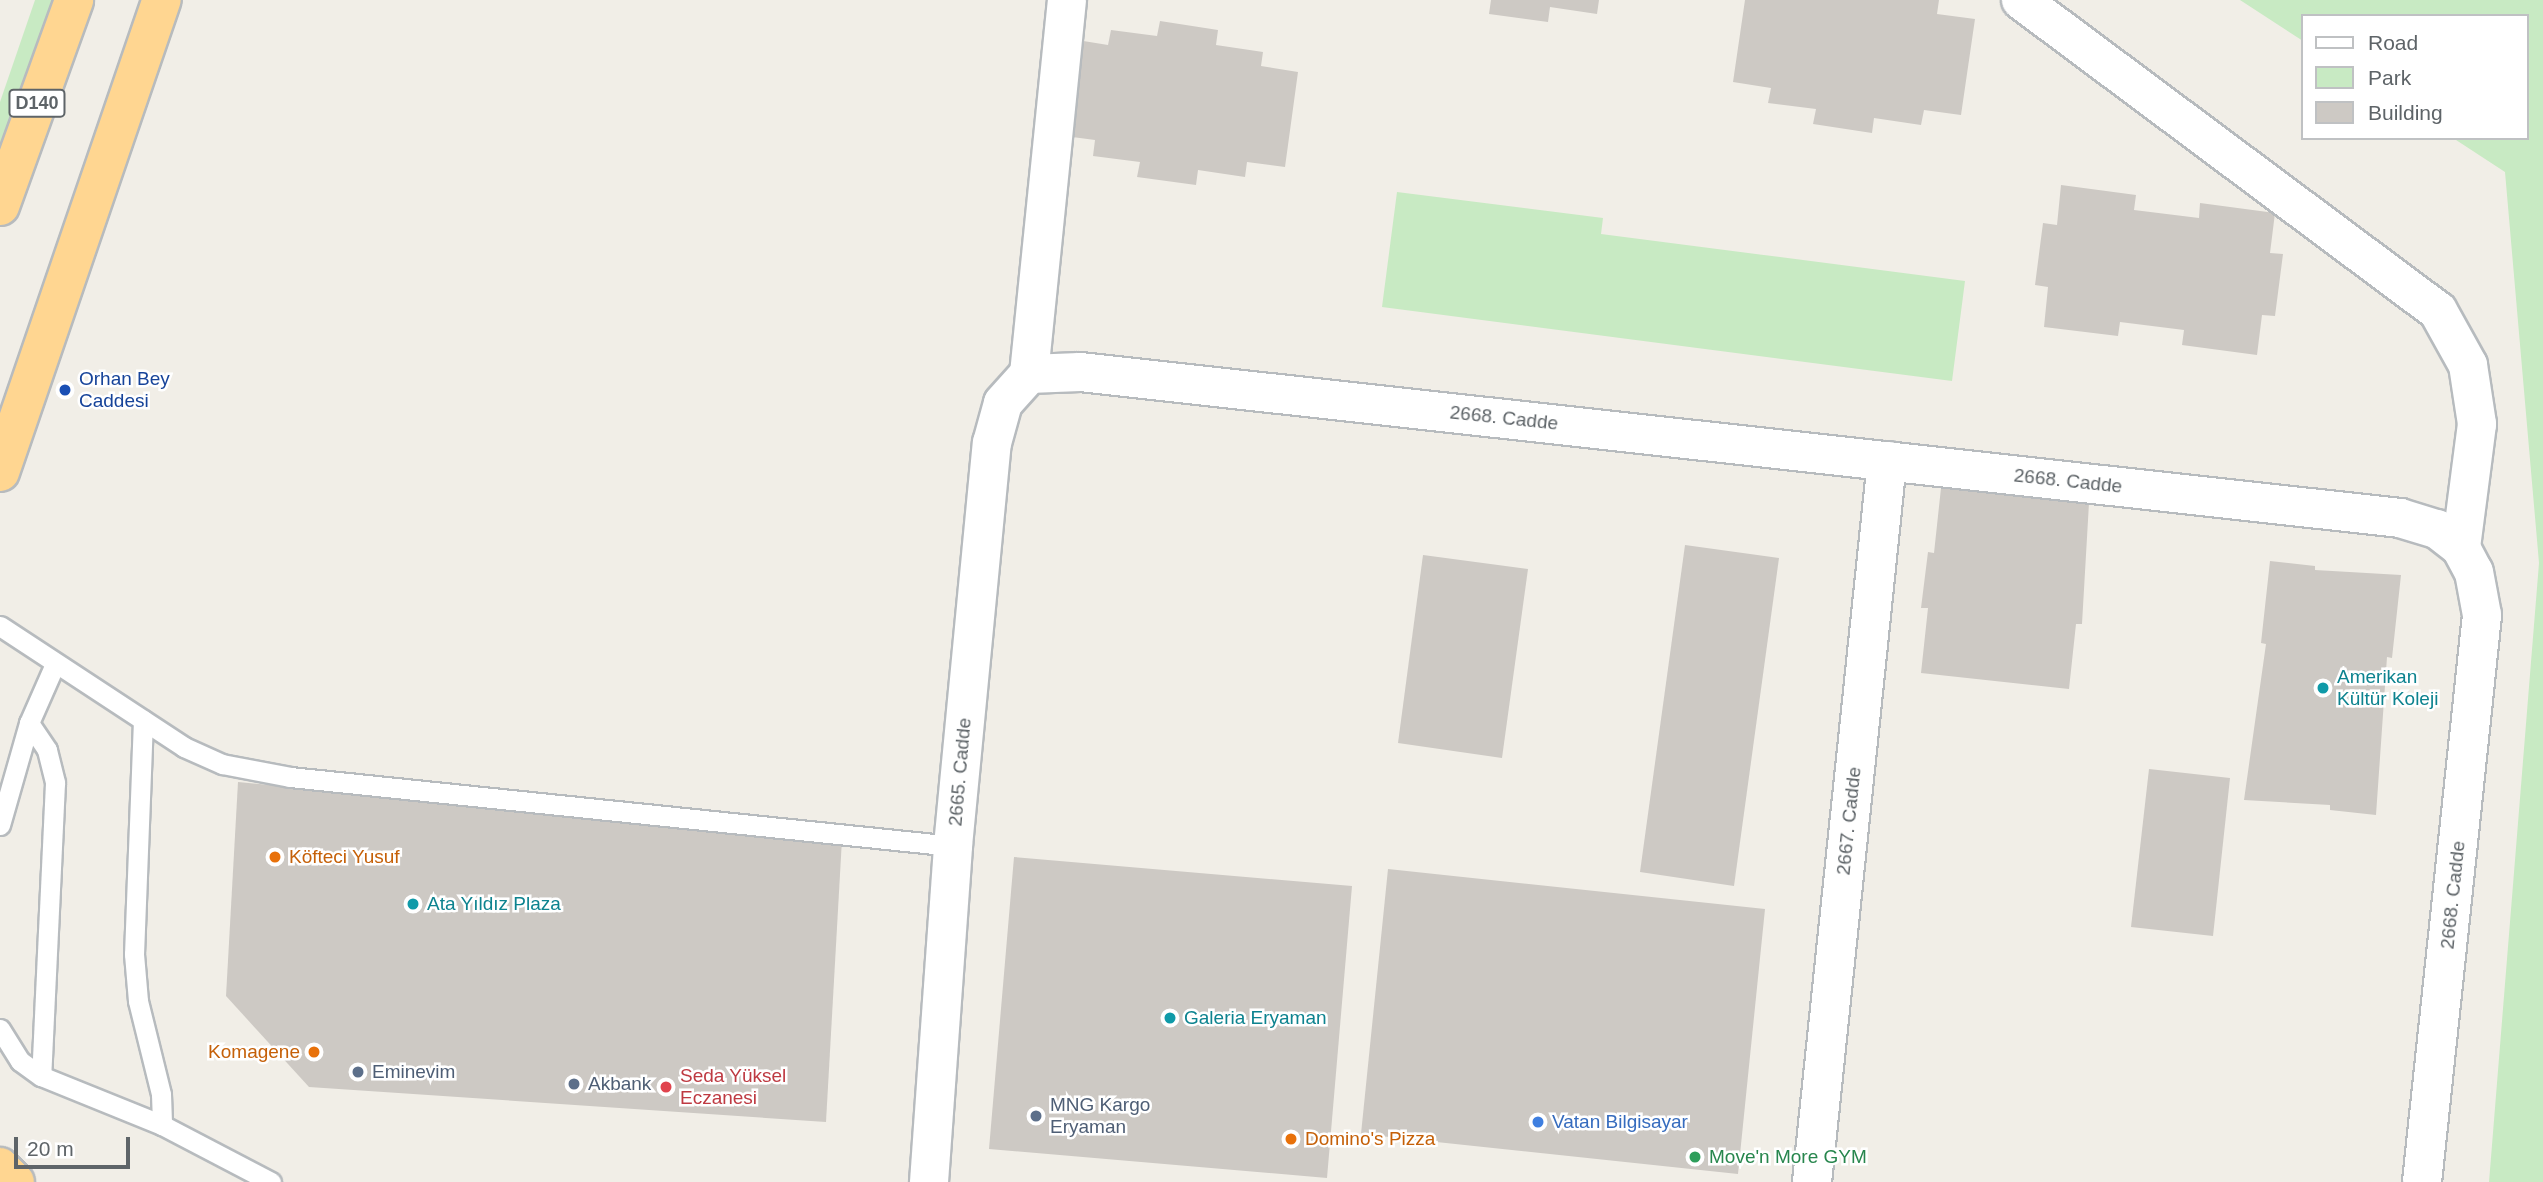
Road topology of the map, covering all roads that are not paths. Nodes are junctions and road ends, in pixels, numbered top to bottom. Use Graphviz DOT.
graph roads {
  1 [pos="74,0"];
  2 [pos="1067,0"];
  3 [pos="2021,0"];
  4 [pos="161,10"];
  5 [pos="0,206"];
  6 [pos="1029,374"];
  7 [pos="1887,461"];
  8 [pos="0,472"];
  9 [pos="2461,548"];
  10 [pos="0,626"];
  11 [pos="55,664"];
  12 [pos="143,720"];
  13 [pos="29,723"];
  14 [pos="0,825"];
  15 [pos="953,846"];
  16 [pos="0,1029"];
  17 [pos="41,1076"];
  18 [pos="162,1125"];
  19 [pos="0,1167"];
  20 [pos="15,1182"];
  21 [pos="271,1182"];
  22 [pos="929,1182"];
  23 [pos="1812,1182"];
  24 [pos="2423,1182"];
  1 -- 5 [label="highway, D140"];
  2 -- 6 [label="street"];
  3 -- 9 [label="street"];
  4 -- 8 [label="highway"];
  6 -- 7 [label="street, 2668. Cadde"];
  6 -- 15 [label="street, 2665. Cadde"];
  7 -- 9 [label="street, 2668. Cadde"];
  7 -- 23 [label="street, 2667. Cadde"];
  9 -- 24 [label="street, 2668. Cadde"];
  10 -- 11 [label="lane"];
  11 -- 12 [label="lane"];
  11 -- 13 [label="lane"];
  12 -- 15 [label="lane"];
  12 -- 18 [label="lane"];
  13 -- 14 [label="lane"];
  13 -- 17 [label="lane"];
  15 -- 22 [label="street, 2665. Cadde"];
  16 -- 17 [label="lane"];
  17 -- 18 [label="lane"];
  18 -- 21 [label="lane"];
  19 -- 20 [label="highway"];
}
